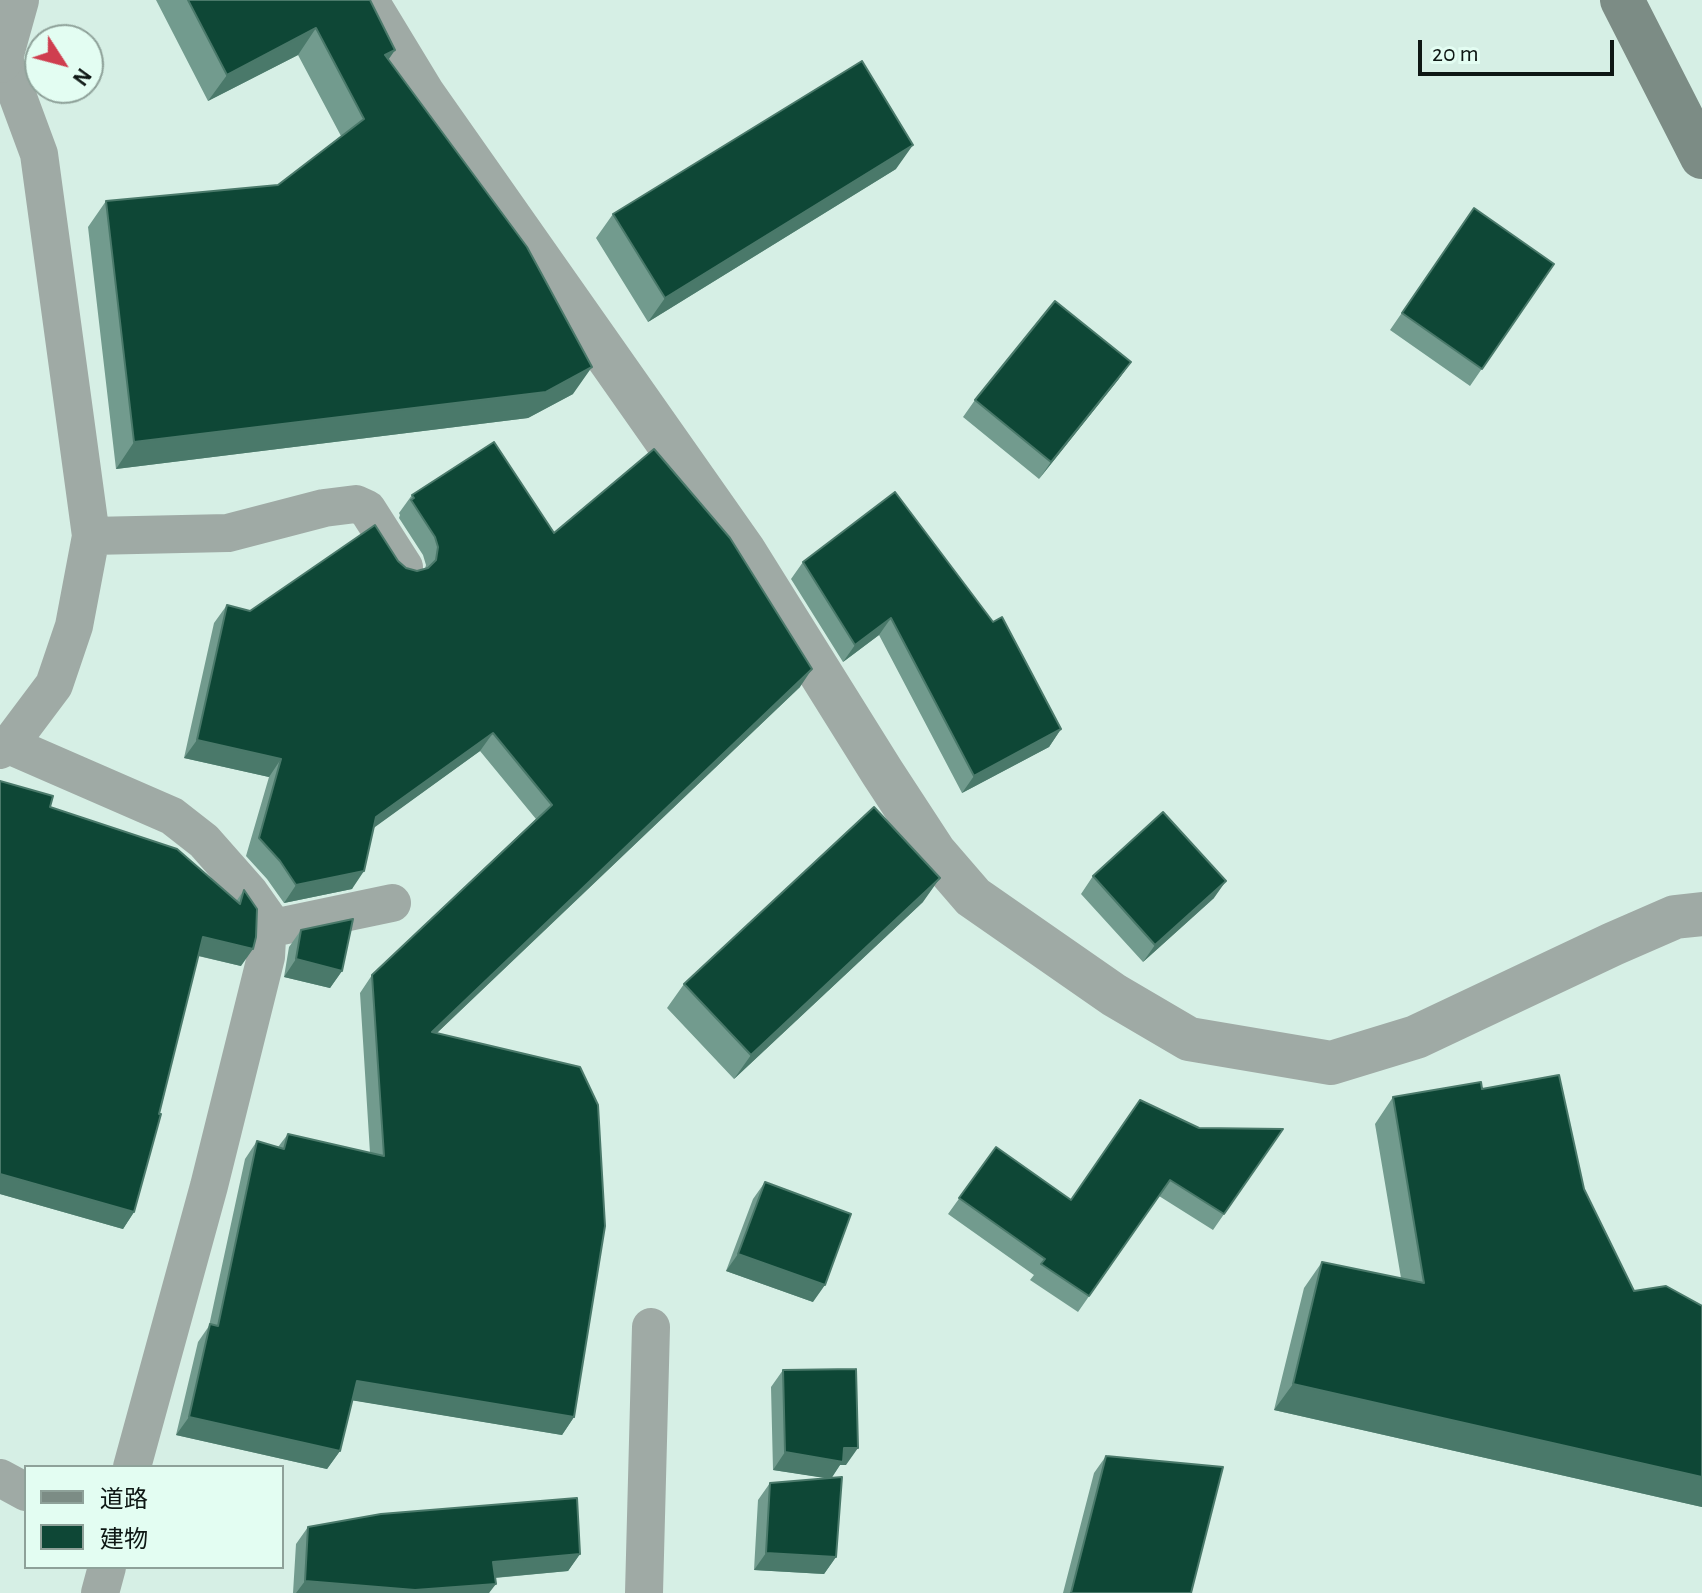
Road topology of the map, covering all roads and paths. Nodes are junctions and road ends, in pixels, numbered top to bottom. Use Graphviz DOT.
graph roads {
  1 [pos="17,0"];
  2 [pos="366,0"];
  3 [pos="1622,0"];
  4 [pos="1,57"];
  5 [pos="1702,157"];
  6 [pos="91,536"];
  7 [pos="404,567"];
  8 [pos="5,747"];
  9 [pos="392,903"];
  10 [pos="1702,914"];
  11 [pos="268,929"];
  12 [pos="651,1327"];
  13 [pos="133,1465"];
  14 [pos="0,1478"];
  15 [pos="24,1491"];
  16 [pos="106,1569"];
  17 [pos="100,1593"];
  18 [pos="644,1593"];
  1 -- 4 [label="street"];
  2 -- 10 [label="street"];
  3 -- 5 [label="street"];
  4 -- 6 [label="lane"];
  6 -- 7 [label="lane"];
  6 -- 8 [label="lane"];
  8 -- 11 [label="lane"];
  9 -- 11 [label="lane"];
  11 -- 13 [label="lane"];
  12 -- 18 [label="lane"];
  14 -- 15 [label="lane"];
  16 -- 17 [label="lane"];
}
